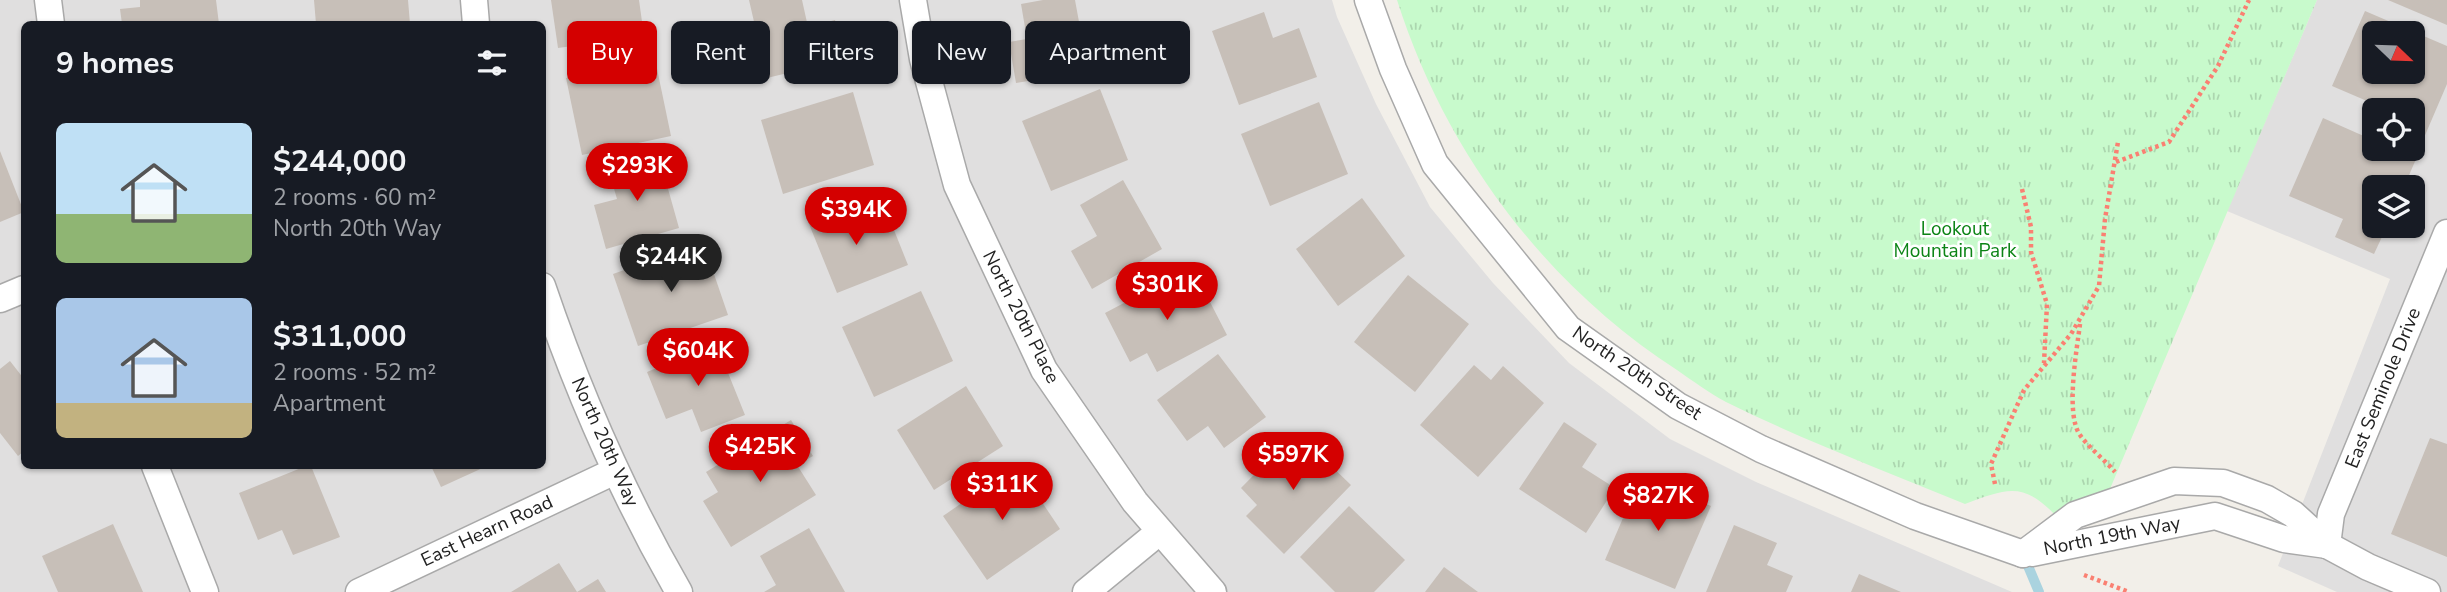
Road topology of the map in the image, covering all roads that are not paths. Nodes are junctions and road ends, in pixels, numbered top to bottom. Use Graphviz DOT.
graph roads {
  1 [pos="48,0"];
  2 [pos="474,0"];
  3 [pos="913,0"];
  4 [pos="1368,0"];
  5 [pos="51,21"];
  6 [pos="476,21"];
  7 [pos="2447,233"];
  8 [pos="21,290"];
  9 [pos="546,298"];
  10 [pos="0,299"];
  11 [pos="156,469"];
  12 [pos="615,471"];
  13 [pos="1158,532"];
  14 [pos="2328,545"];
  15 [pos="2023,554"];
  16 [pos="205,592"];
  17 [pos="359,592"];
  18 [pos="679,592"];
  19 [pos="1086,592"];
  20 [pos="1213,592"];
  21 [pos="2427,592"];
  1 -- 5 [label="street"];
  2 -- 6 [label="street"];
  3 -- 13 [label="street, North 20th Place"];
  4 -- 15 [label="street, North 20th Street"];
  7 -- 14 [label="street, East Seminole Drive"];
  8 -- 10 [label="street"];
  9 -- 12 [label="street, North 20th Way"];
  11 -- 16 [label="street"];
  12 -- 17 [label="street, East Hearn Road"];
  12 -- 18 [label="street, North 20th Way"];
  13 -- 19 [label="street"];
  13 -- 20 [label="street, North 20th Place"];
  14 -- 15 [label="street, North 19th Way"];
  14 -- 15 [label="street, North 19th Way"];
  14 -- 21 [label="street, North 19th Way"];
}
